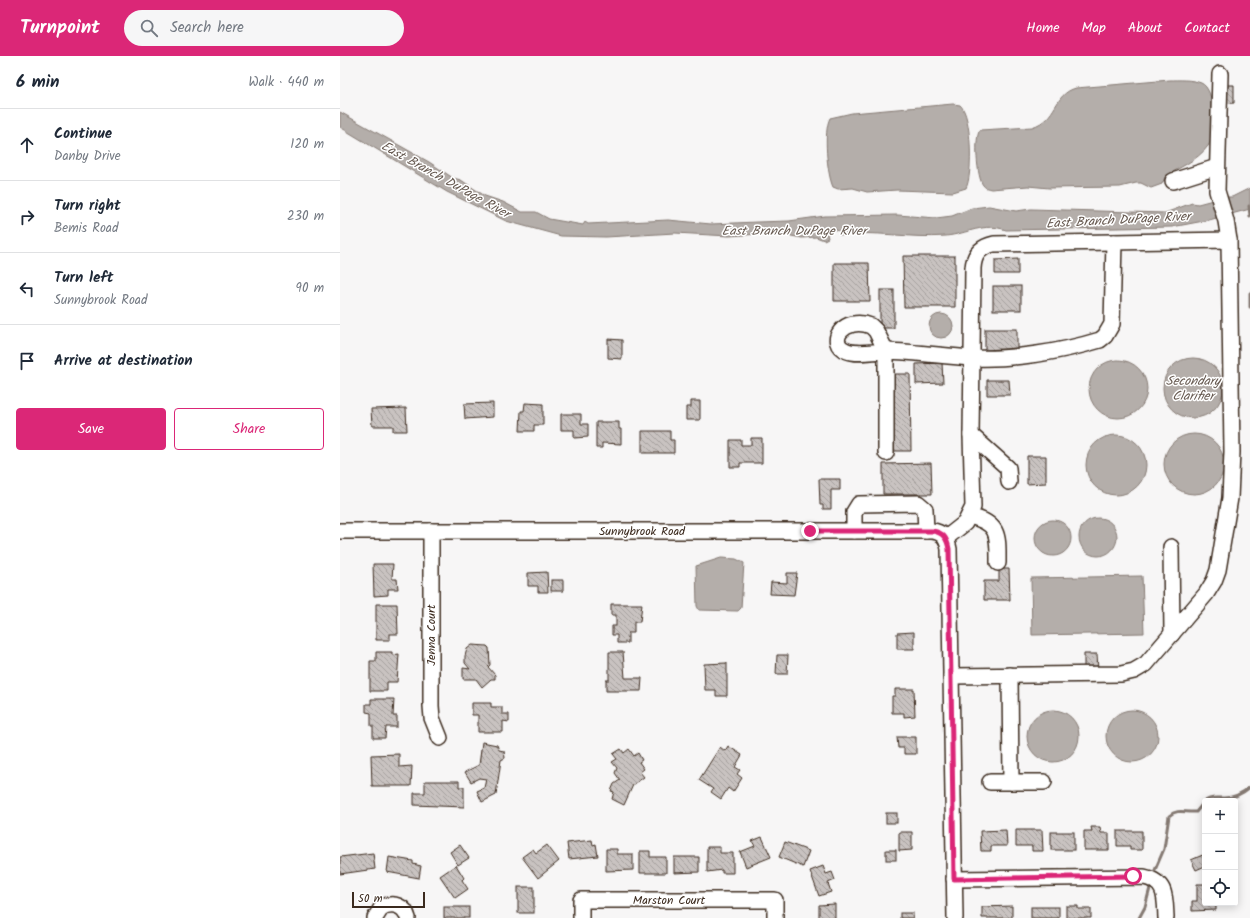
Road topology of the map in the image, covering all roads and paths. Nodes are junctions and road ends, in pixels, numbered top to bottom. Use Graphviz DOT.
graph roads {
  1 [pos="1220,74"];
  2 [pos="1217,166"];
  3 [pos="1173,182"];
  4 [pos="1229,240"];
  5 [pos="1114,242"];
  6 [pos="972,358"];
  7 [pos="971,435"];
  8 [pos="886,453"];
  9 [pos="1009,482"];
  10 [pos="970,516"];
  11 [pos="340,531"];
  12 [pos="431,531"];
  13 [pos="854,531"];
  14 [pos="926,531"];
  15 [pos="945,537"];
  16 [pos="1171,547"];
  17 [pos="998,563"];
  18 [pos="1172,634"];
  19 [pos="1010,675"];
  20 [pos="951,676"];
  21 [pos="440,738"];
  22 [pos="990,782"];
  23 [pos="1011,782"];
  24 [pos="1044,782"];
  25 [pos="954,879"];
  26 [pos="376,918"];
  27 [pos="408,918"];
  28 [pos="581,918"];
  29 [pos="776,918"];
  30 [pos="955,918"];
  31 [pos="1166,918"];
  1 -- 2 [label="street"];
  2 -- 3 [label="street"];
  2 -- 4 [label="street"];
  4 -- 5 [label="street"];
  4 -- 18 [label="street"];
  5 -- 6 [label="street"];
  5 -- 6 [label="street"];
  6 -- 7 [label="street"];
  6 -- 8 [label="street"];
  7 -- 9 [label="street"];
  7 -- 10 [label="street"];
  10 -- 15 [label="street"];
  10 -- 17 [label="street"];
  11 -- 12 [label="street, Sunnybrook Road"];
  12 -- 13 [label="street, Sunnybrook Road"];
  12 -- 21 [label="street, Jenna Court"];
  13 -- 14 [label="street, Sunnybrook Road"];
  13 -- 14 [label="street"];
  14 -- 15 [label="street, Sunnybrook Road"];
  15 -- 20 [label="street"];
  16 -- 18 [label="street"];
  18 -- 19 [label="street"];
  19 -- 20 [label="street"];
  19 -- 23 [label="street"];
  20 -- 25 [label="street"];
  22 -- 23 [label="street"];
  23 -- 24 [label="street"];
  25 -- 30 [label="street"];
  25 -- 31 [label="street"];
  26 -- 27 [label="street"];
  28 -- 29 [label="street, Marston Court"];
}
